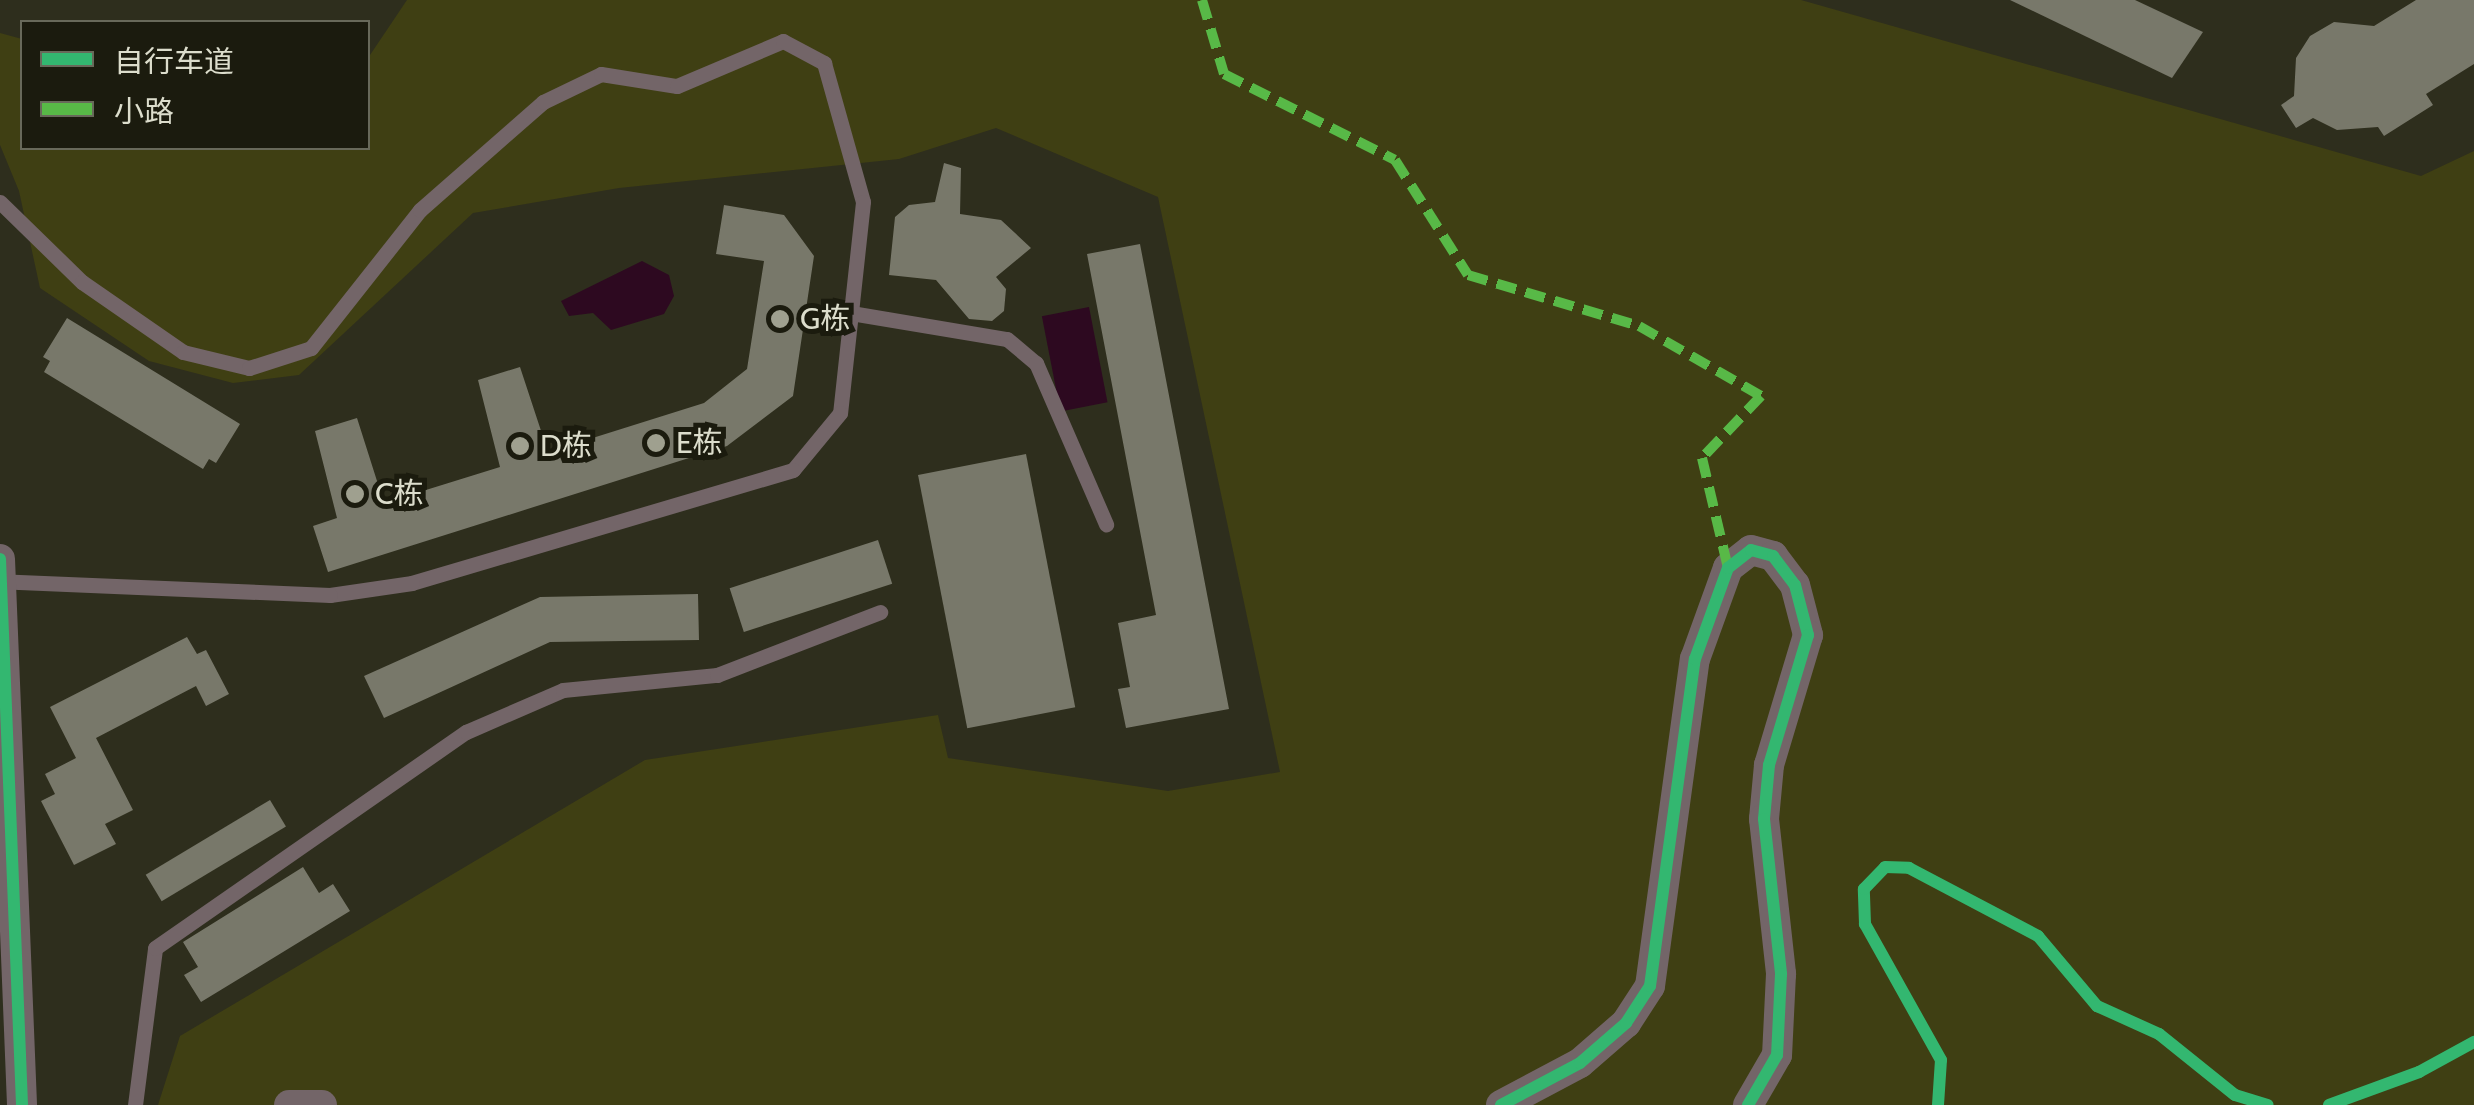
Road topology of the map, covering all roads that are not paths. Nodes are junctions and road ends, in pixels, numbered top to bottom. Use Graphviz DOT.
graph roads {
  1 [pos="0,202"];
  2 [pos="850,312"];
  3 [pos="1106,524"];
  4 [pos="0,558"];
  5 [pos="1,582"];
  6 [pos="880,612"];
  7 [pos="22,1105"];
  8 [pos="134,1105"];
  9 [pos="289,1105"];
  10 [pos="322,1105"];
  11 [pos="1501,1105"];
  12 [pos="1748,1105"];
  1 -- 2 [label="lane"];
  2 -- 3 [label="lane"];
  2 -- 5 [label="lane"];
  4 -- 5 [label="street"];
  5 -- 7 [label="street"];
  6 -- 8 [label="lane"];
  9 -- 10 [label="street"];
  11 -- 12 [label="street"];
}
